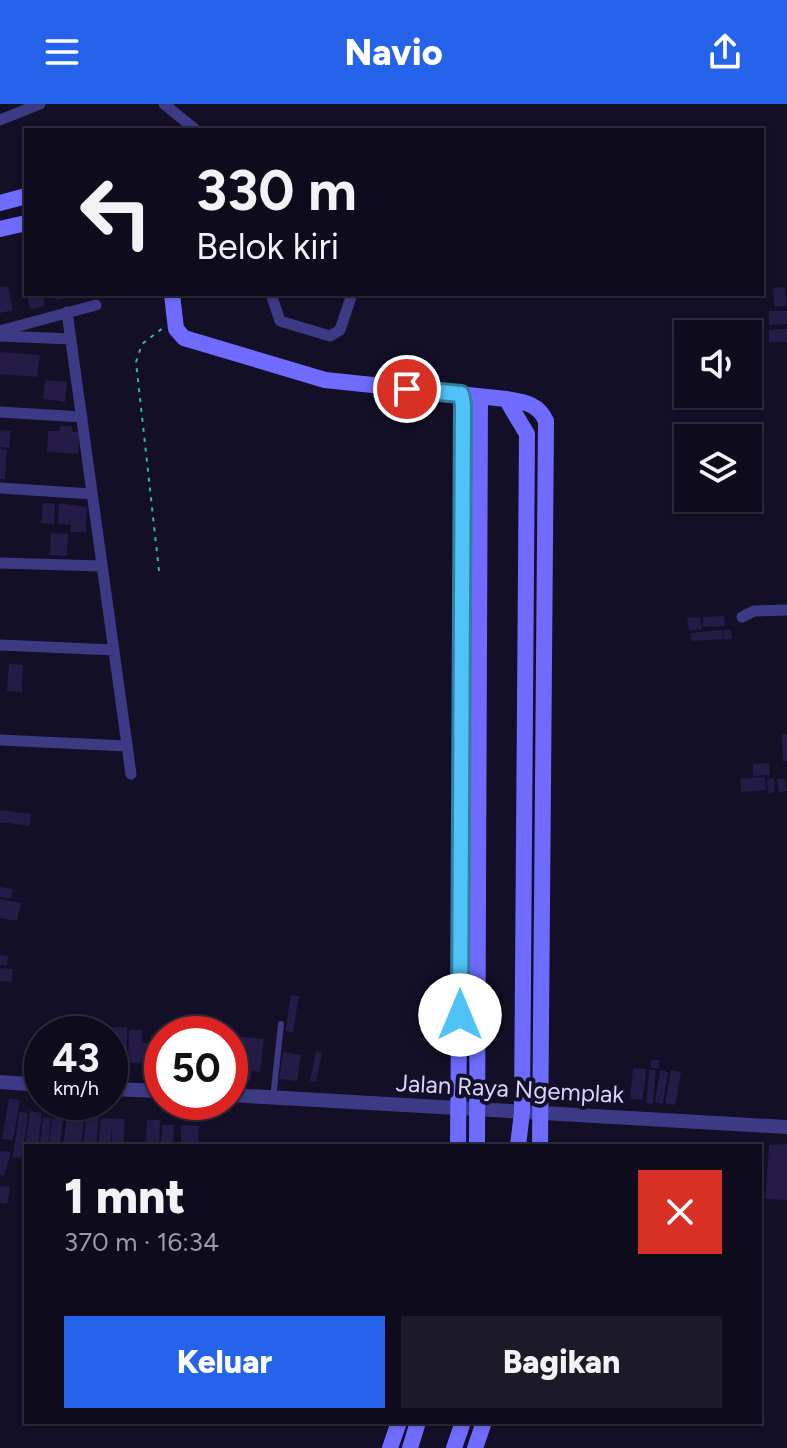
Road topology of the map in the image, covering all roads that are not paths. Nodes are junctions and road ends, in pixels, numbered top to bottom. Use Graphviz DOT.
graph roads {
  1 [pos="40,104"];
  2 [pos="164,104"];
  3 [pos="0,120"];
  4 [pos="194,128"];
  5 [pos="24,197"];
  6 [pos="0,203"];
  7 [pos="24,223"];
  8 [pos="0,229"];
  9 [pos="172,296"];
  10 [pos="272,296"];
  11 [pos="351,296"];
  12 [pos="96,305"];
  13 [pos="67,312"];
  14 [pos="0,333"];
  15 [pos="71,339"];
  16 [pos="461,394"];
  17 [pos="480,397"];
  18 [pos="506,399"];
  19 [pos="0,412"];
  20 [pos="82,417"];
  21 [pos="0,488"];
  22 [pos="92,494"];
  23 [pos="0,563"];
  24 [pos="102,566"];
  25 [pos="787,610"];
  26 [pos="742,617"];
  27 [pos="0,645"];
  28 [pos="114,650"];
  29 [pos="0,740"];
  30 [pos="127,746"];
  31 [pos="131,774"];
  32 [pos="281,1024"];
  33 [pos="0,1082"];
  34 [pos="24,1084"];
  35 [pos="248,1096"];
  36 [pos="273,1098"];
  37 [pos="460,1108"];
  38 [pos="480,1109"];
  39 [pos="522,1112"];
  40 [pos="542,1114"];
  41 [pos="787,1127"];
  42 [pos="458,1144"];
  43 [pos="477,1144"];
  44 [pos="518,1144"];
  45 [pos="540,1144"];
  46 [pos="398,1424"];
  47 [pos="417,1424"];
  48 [pos="462,1424"];
  49 [pos="483,1424"];
  50 [pos="390,1448"];
  51 [pos="410,1448"];
  52 [pos="454,1448"];
  53 [pos="475,1448"];
  1 -- 3 [label="street"];
  2 -- 4 [label="street"];
  5 -- 6 [label="main road"];
  7 -- 8 [label="main road"];
  9 -- 16 [label="main road"];
  10 -- 11 [label="street"];
  12 -- 13 [label="street"];
  13 -- 14 [label="street"];
  13 -- 15 [label="street"];
  14 -- 15 [label="street"];
  15 -- 20 [label="street"];
  16 -- 17 [label="main road"];
  16 -- 37 [label="main road"];
  17 -- 18 [label="main road"];
  17 -- 38 [label="main road"];
  18 -- 39 [label="main road"];
  18 -- 40 [label="main road"];
  19 -- 20 [label="street"];
  20 -- 22 [label="street"];
  21 -- 22 [label="street"];
  22 -- 24 [label="street"];
  23 -- 24 [label="street"];
  24 -- 28 [label="street"];
  25 -- 26 [label="street"];
  27 -- 28 [label="street"];
  28 -- 30 [label="street"];
  29 -- 30 [label="street"];
  30 -- 31 [label="street"];
  32 -- 36 [label="lane"];
  33 -- 34 [label="street"];
  35 -- 36 [label="street, Jalan Raya Ngemplak"];
  36 -- 37 [label="street, Jalan Raya Ngemplak"];
  37 -- 38 [label="street, Jalan Raya Ngemplak"];
  37 -- 42 [label="main road"];
  38 -- 39 [label="street, Jalan Raya Ngemplak"];
  38 -- 43 [label="main road"];
  39 -- 40 [label="street, Jalan Raya Ngemplak"];
  39 -- 44 [label="main road"];
  40 -- 41 [label="street, Jalan Raya Ngemplak"];
  40 -- 45 [label="main road"];
  46 -- 50 [label="main road"];
  47 -- 51 [label="main road"];
  48 -- 52 [label="main road"];
  49 -- 53 [label="main road"];
}
